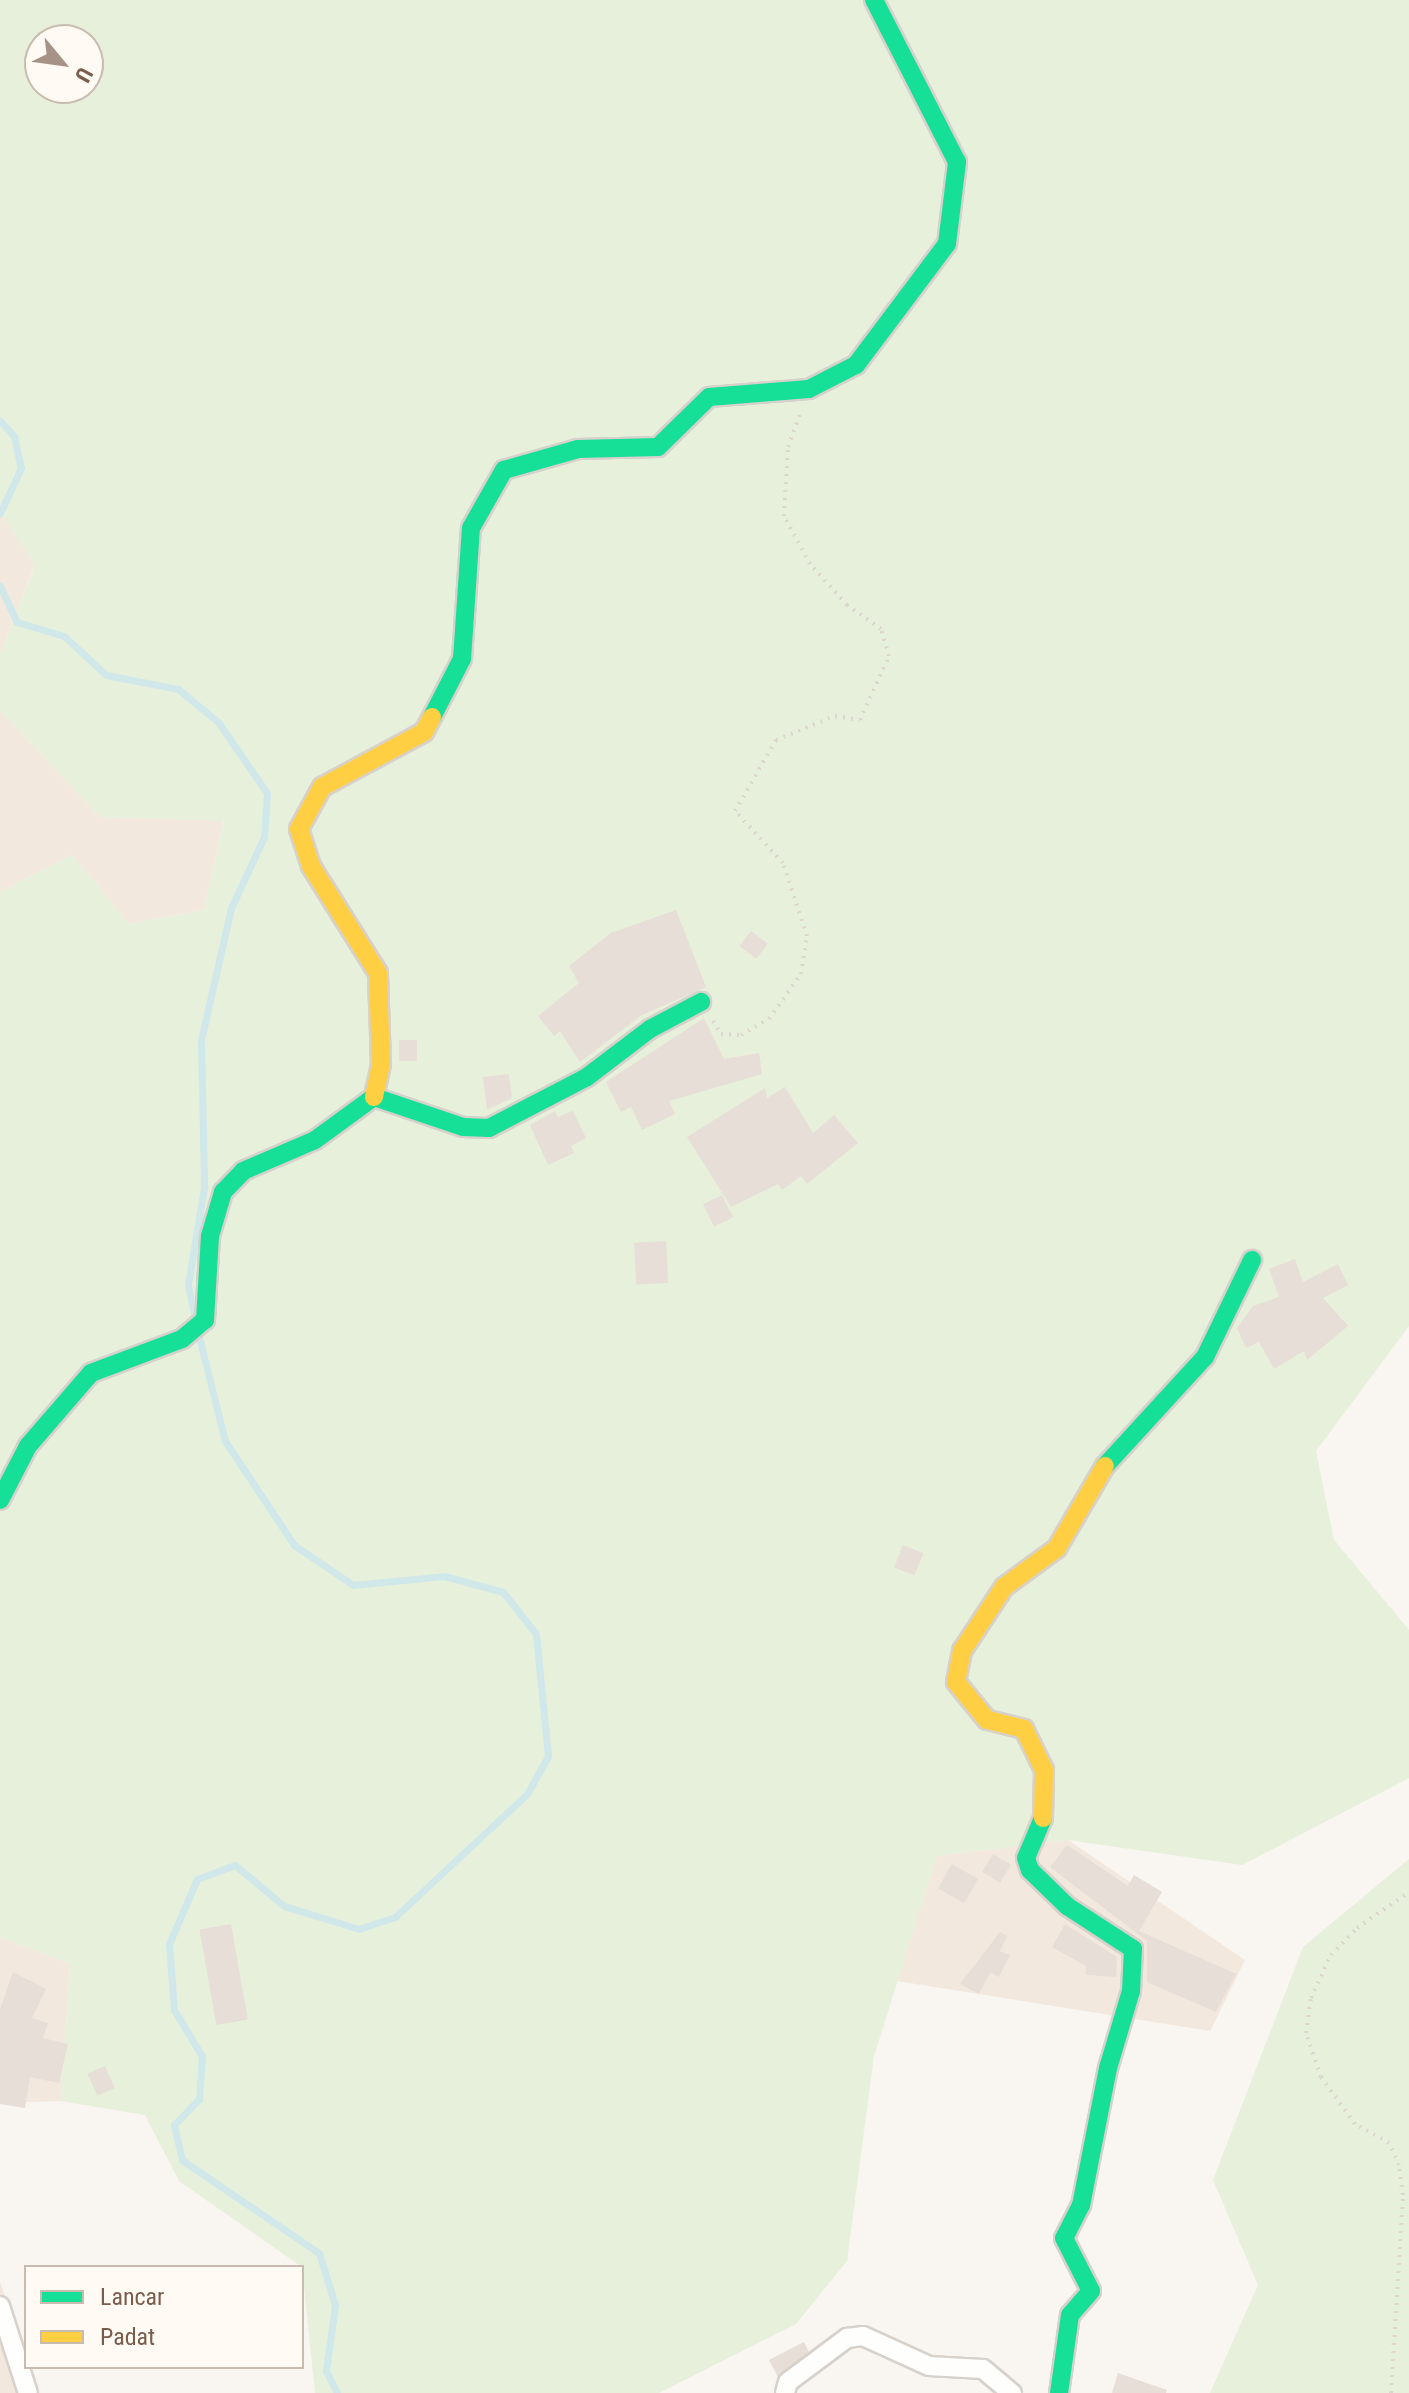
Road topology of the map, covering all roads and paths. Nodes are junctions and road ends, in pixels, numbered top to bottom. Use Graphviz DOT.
graph roads {
  1 [pos="874,0"];
  2 [pos="809,389"];
  3 [pos="701,1002"];
  4 [pos="374,1097"];
  5 [pos="1252,1260"];
  6 [pos="0,1500"];
  7 [pos="1409,1892"];
  8 [pos="0,2306"];
  9 [pos="28,2393"];
  10 [pos="785,2393"];
  11 [pos="1012,2393"];
  12 [pos="1059,2393"];
  13 [pos="1391,2393"];
  1 -- 2 [label="street"];
  2 -- 3 [label="path"];
  2 -- 4 [label="street"];
  3 -- 4 [label="street"];
  4 -- 6 [label="street"];
  5 -- 12 [label="street"];
  7 -- 13 [label="path"];
  8 -- 9 [label="street"];
  10 -- 11 [label="street"];
}
